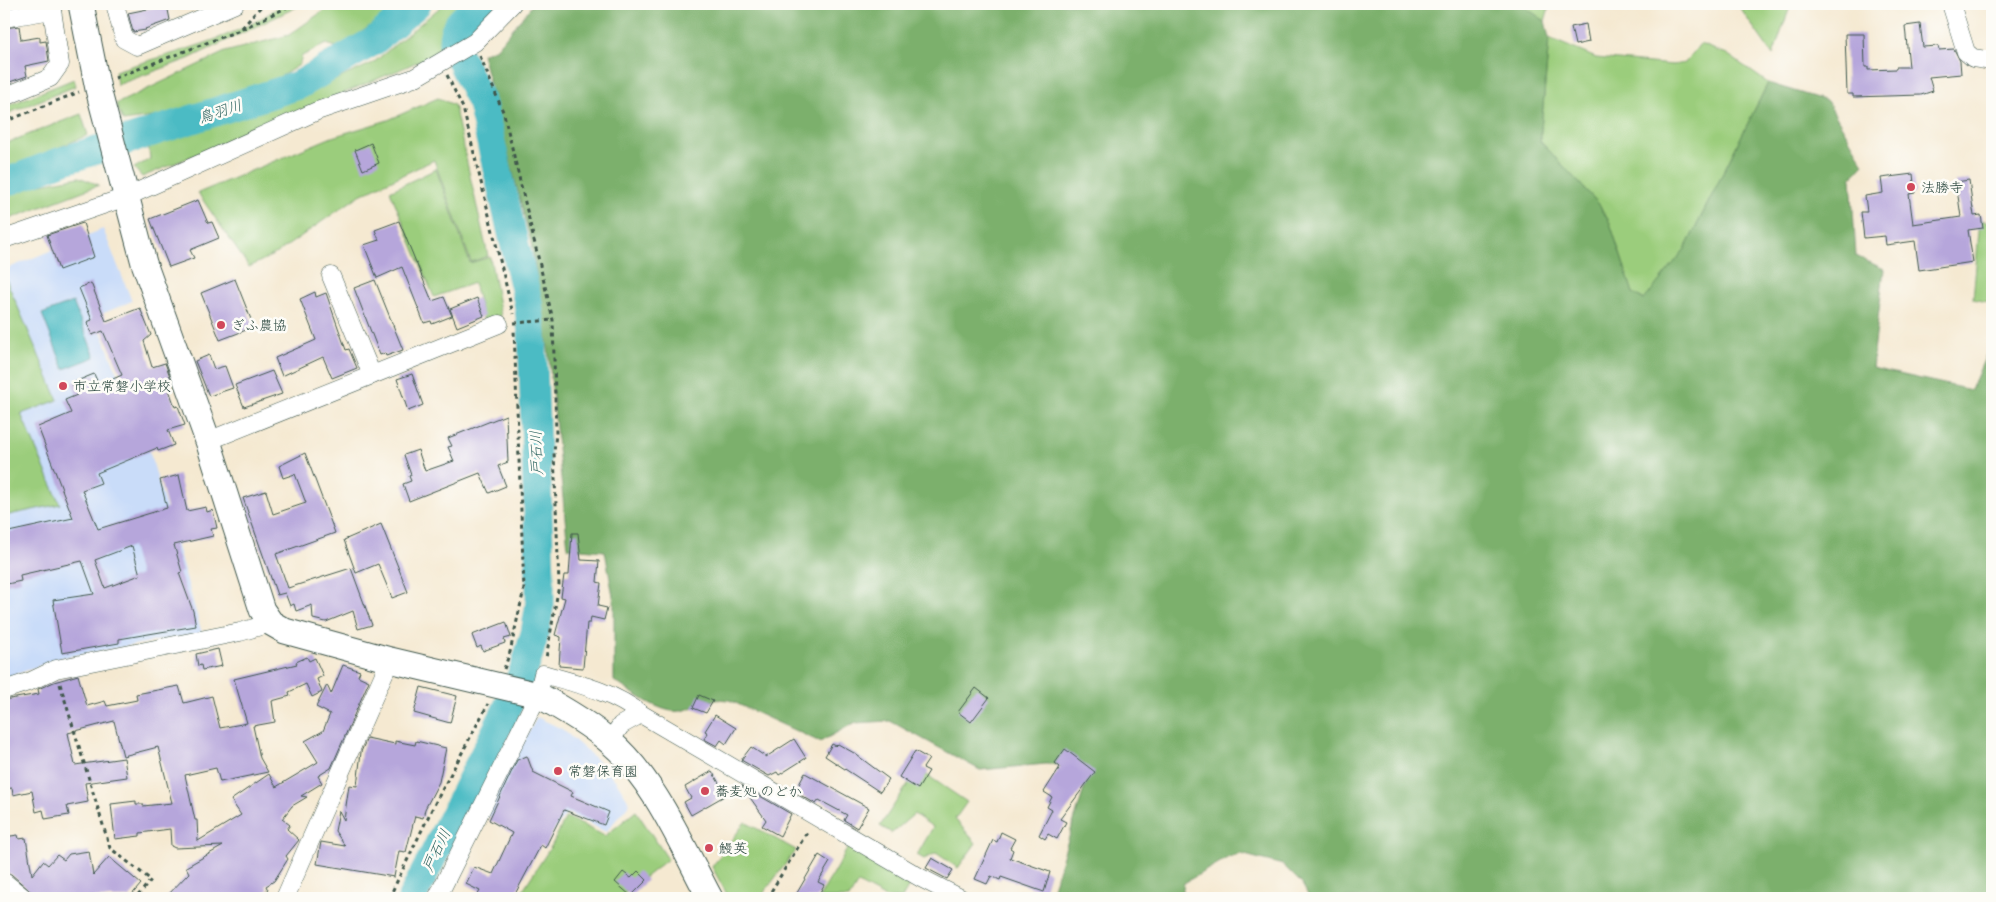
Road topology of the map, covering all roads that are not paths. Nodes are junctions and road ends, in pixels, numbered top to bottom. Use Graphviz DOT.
graph roads {
  1 [pos="81,4"];
  2 [pos="115,4"];
  3 [pos="235,4"];
  4 [pos="512,4"];
  5 [pos="1951,4"];
  6 [pos="52,7"];
  7 [pos="208,9"];
  8 [pos="4,18"];
  9 [pos="1992,61"];
  10 [pos="4,97"];
  11 [pos="124,192"];
  12 [pos="63,218"];
  13 [pos="4,240"];
  14 [pos="4,247"];
  15 [pos="331,276"];
  16 [pos="499,324"];
  17 [pos="372,375"];
  18 [pos="208,441"];
  19 [pos="271,623"];
  20 [pos="390,660"];
  21 [pos="537,687"];
  22 [pos="4,690"];
  23 [pos="641,714"];
  24 [pos="610,742"];
  25 [pos="4,882"];
  26 [pos="24,898"];
  27 [pos="284,898"];
  28 [pos="437,898"];
  29 [pos="710,898"];
  30 [pos="960,898"];
  1 -- 11 [label="street"];
  2 -- 7 [label="street"];
  3 -- 7 [label="street"];
  4 -- 11 [label="street"];
  5 -- 9 [label="street"];
  6 -- 8 [label="street"];
  6 -- 10 [label="street"];
  11 -- 12 [label="street"];
  11 -- 18 [label="street"];
  12 -- 13 [label="street"];
  12 -- 14 [label="street"];
  15 -- 17 [label="street"];
  16 -- 17 [label="street"];
  17 -- 18 [label="street"];
  18 -- 19 [label="street"];
  19 -- 20 [label="street"];
  19 -- 22 [label="street"];
  20 -- 21 [label="street"];
  20 -- 27 [label="street"];
  21 -- 23 [label="street"];
  21 -- 24 [label="street"];
  21 -- 28 [label="street"];
  23 -- 24 [label="street"];
  23 -- 30 [label="street"];
  24 -- 29 [label="street"];
  25 -- 26 [label="street"];
}
